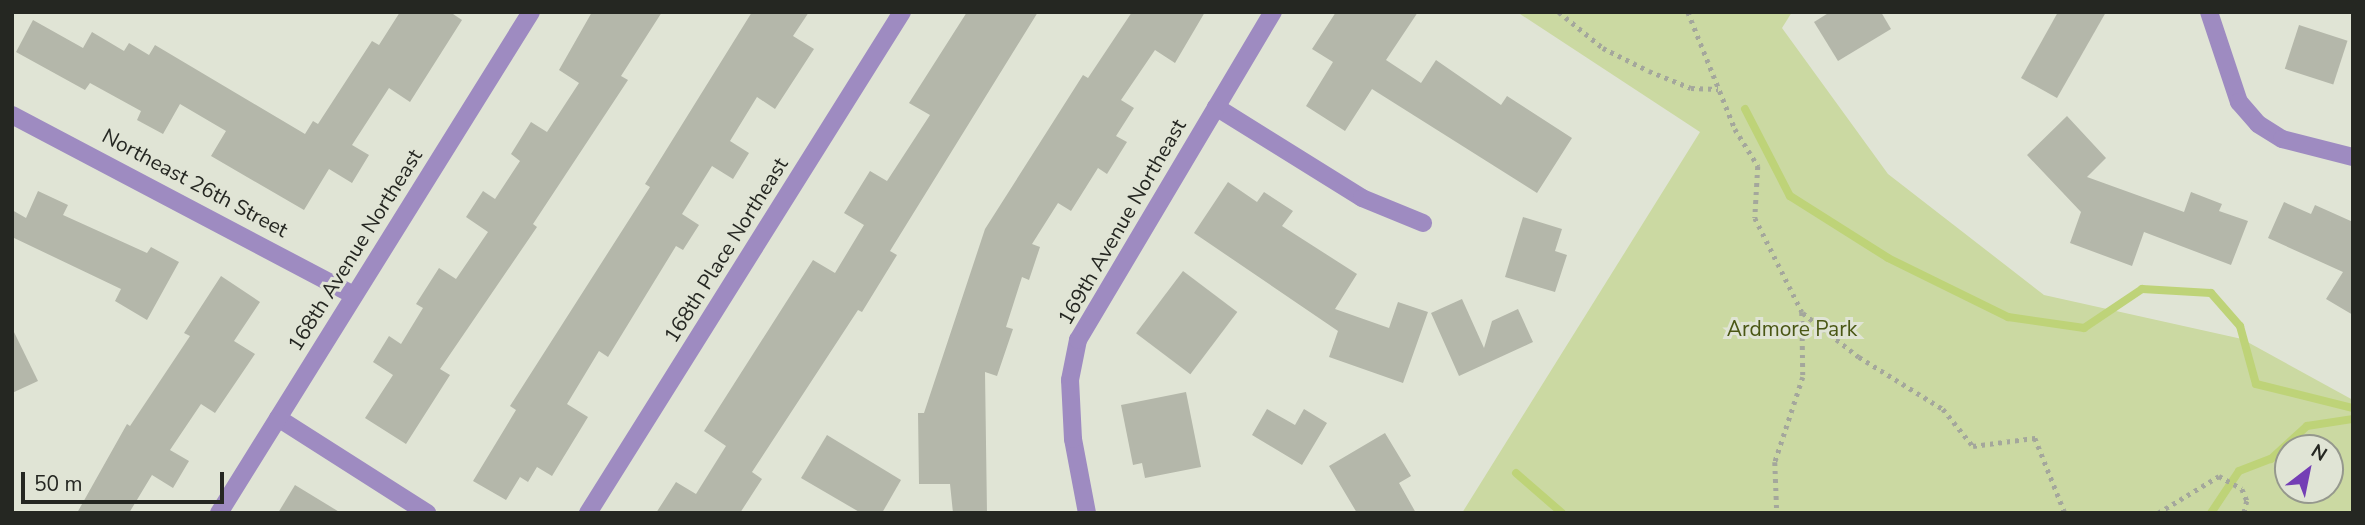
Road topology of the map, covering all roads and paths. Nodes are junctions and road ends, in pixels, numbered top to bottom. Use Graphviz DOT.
graph roads {
  1 [pos="531,12"];
  2 [pos="902,12"];
  3 [pos="1273,12"];
  4 [pos="1559,12"];
  5 [pos="1688,12"];
  6 [pos="2209,12"];
  7 [pos="1718,89"];
  8 [pos="1216,107"];
  9 [pos="12,115"];
  10 [pos="2353,157"];
  11 [pos="1423,223"];
  12 [pos="354,295"];
  13 [pos="1802,312"];
  14 [pos="278,418"];
  15 [pos="219,513"];
  16 [pos="427,513"];
  17 [pos="589,513"];
  18 [pos="1087,513"];
  19 [pos="1777,513"];
  20 [pos="2065,513"];
  21 [pos="2158,513"];
  22 [pos="2244,513"];
  1 -- 12 [label="street, 168th Avenue Northeast"];
  2 -- 17 [label="street, 168th Place Northeast"];
  3 -- 8 [label="street, 169th Avenue Northeast"];
  4 -- 7 [label="path"];
  5 -- 7 [label="path"];
  6 -- 10 [label="street"];
  7 -- 13 [label="path"];
  8 -- 11 [label="street"];
  8 -- 18 [label="street, 169th Avenue Northeast"];
  9 -- 12 [label="street, Northeast 26th Street"];
  12 -- 14 [label="street, 168th Avenue Northeast"];
  13 -- 19 [label="path"];
  13 -- 20 [label="path"];
  14 -- 15 [label="street, 168th Avenue Northeast"];
  14 -- 16 [label="street"];
  21 -- 22 [label="path"];
}
